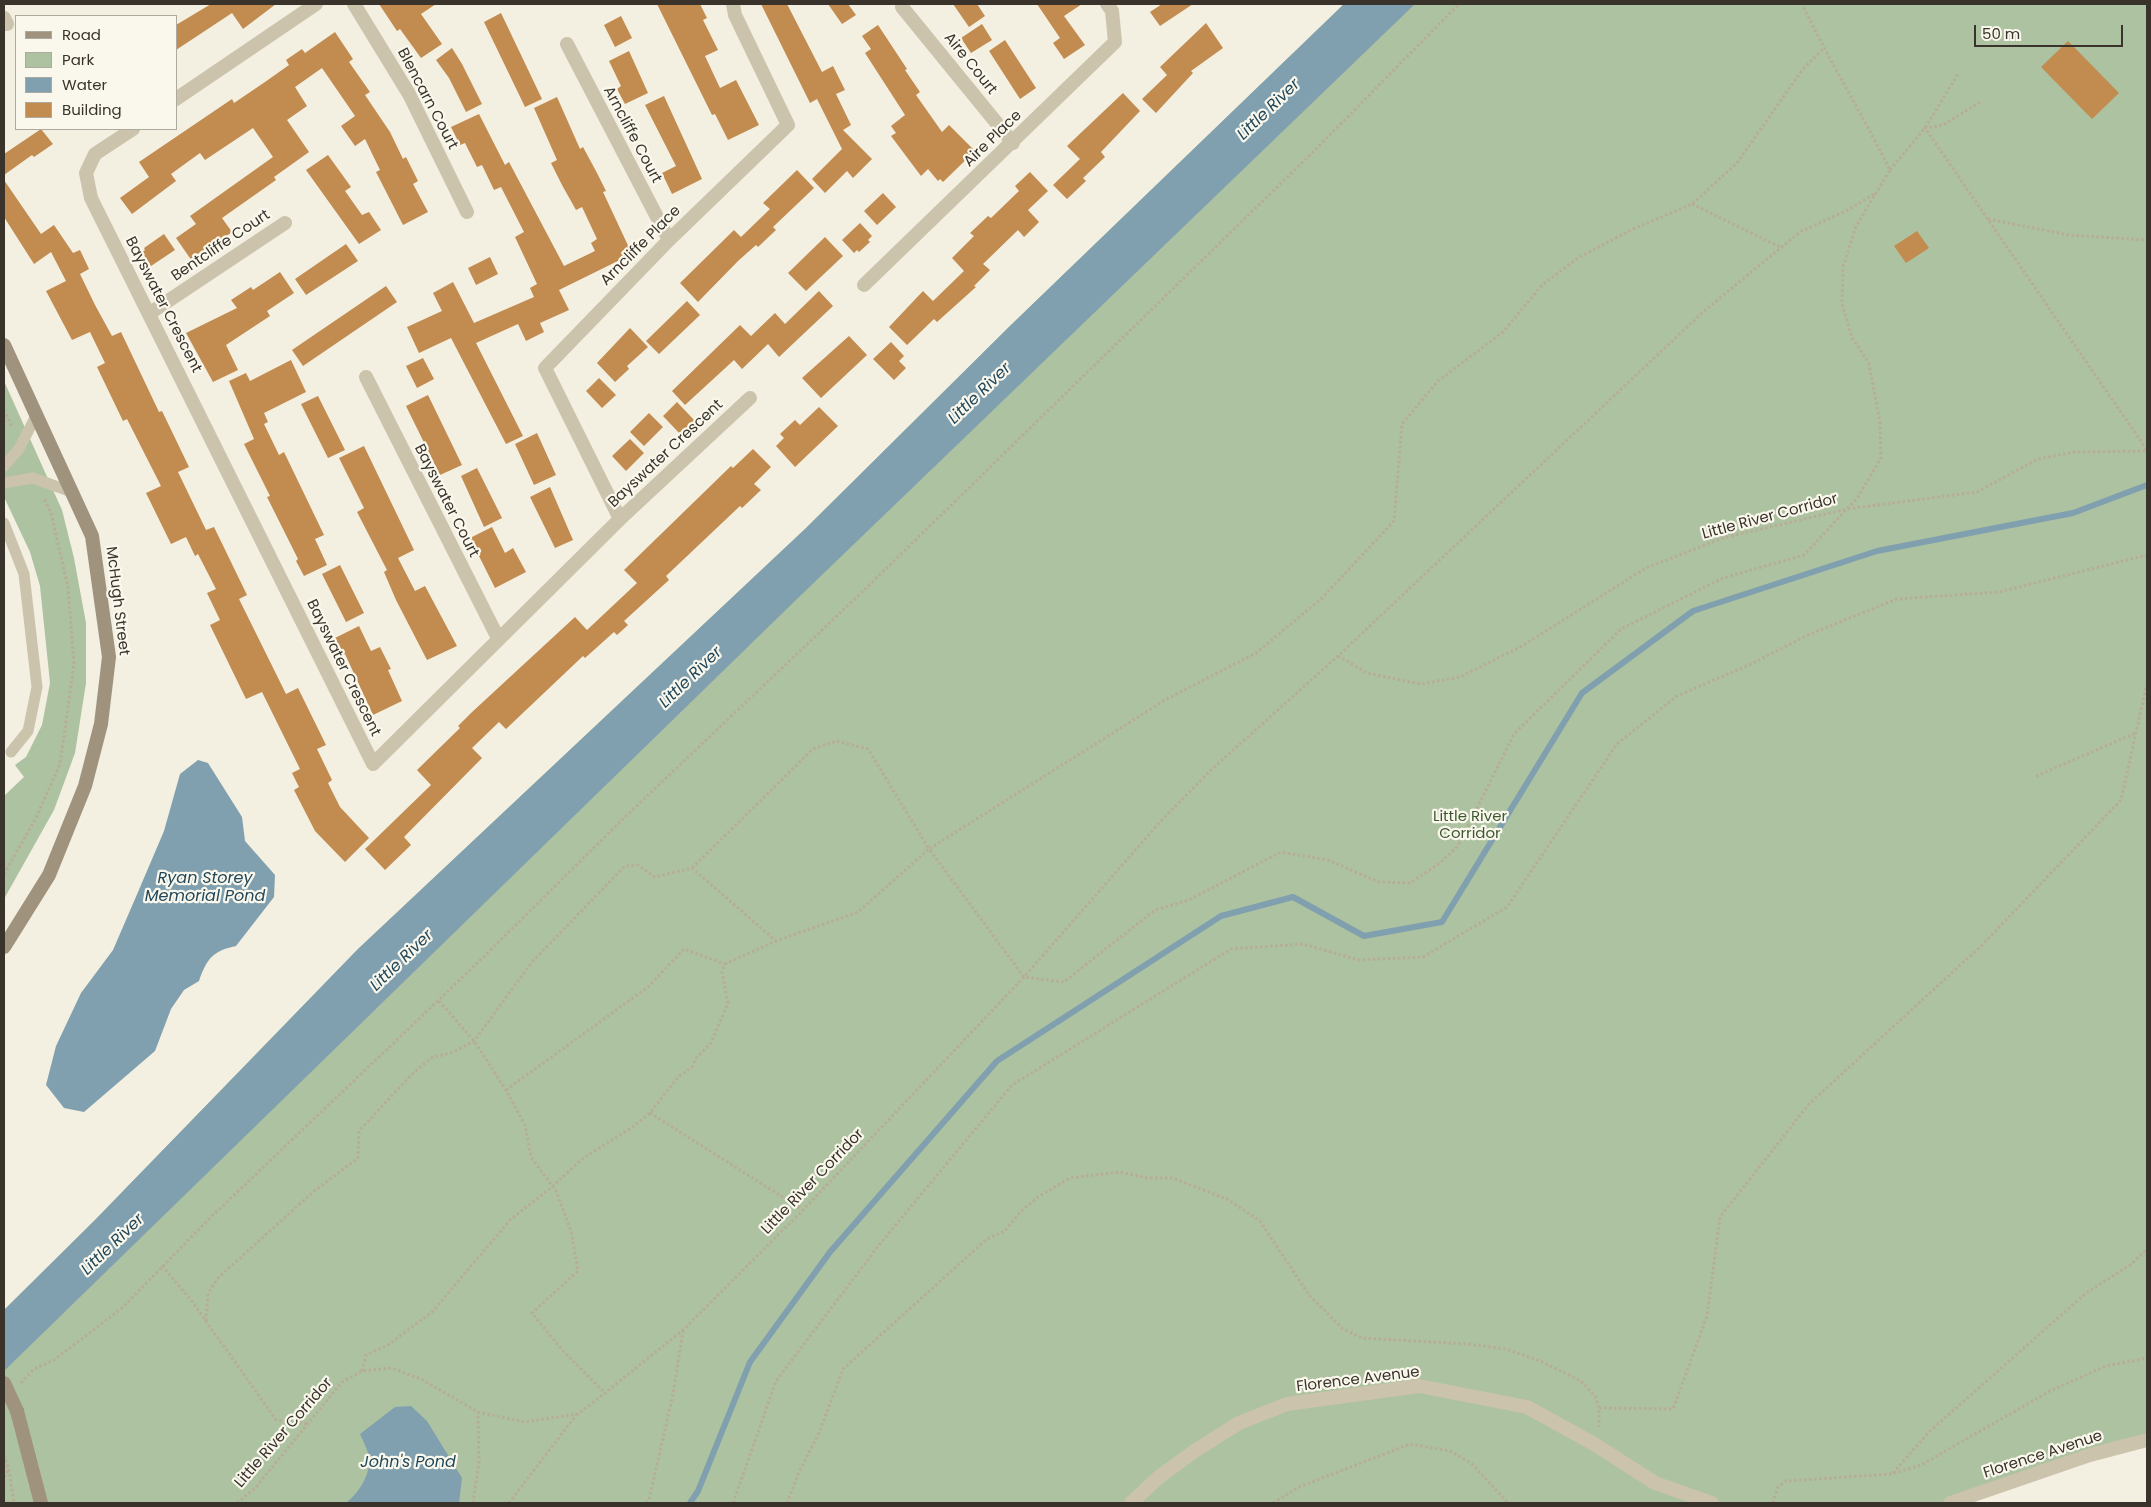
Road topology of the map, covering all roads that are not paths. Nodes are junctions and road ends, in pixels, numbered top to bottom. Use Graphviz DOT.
graph roads {
  1 [pos="316,4"];
  2 [pos="354,4"];
  3 [pos="732,4"];
  4 [pos="1107,4"];
  5 [pos="902,6"];
  6 [pos="567,44"];
  7 [pos="178,98"];
  8 [pos="131,130"];
  9 [pos="1013,143"];
  10 [pos="467,212"];
  11 [pos="285,222"];
  12 [pos="669,240"];
  13 [pos="864,285"];
  14 [pos="150,313"];
  15 [pos="4,345"];
  16 [pos="366,377"];
  17 [pos="750,398"];
  18 [pos="37,414"];
  19 [pos="4,466"];
  20 [pos="4,483"];
  21 [pos="72,492"];
  22 [pos="620,520"];
  23 [pos="4,524"];
  24 [pos="498,638"];
  25 [pos="11,752"];
  26 [pos="5,943"];
  27 [pos="4,1382"];
  28 [pos="2147,1440"];
  29 [pos="41,1503"];
  30 [pos="1131,1503"];
  31 [pos="1712,1503"];
  32 [pos="1950,1503"];
  1 -- 7 [label="street"];
  2 -- 10 [label="street, Blencarn Court"];
  3 -- 12 [label="street, Arncliffe Place"];
  4 -- 9 [label="street, Aire Place"];
  5 -- 9 [label="street, Aire Court"];
  6 -- 12 [label="street, Arncliffe Court"];
  8 -- 14 [label="street, Bayswater Crescent"];
  9 -- 13 [label="street, Aire Place"];
  11 -- 14 [label="street, Bentcliffe Court"];
  12 -- 22 [label="street, Arncliffe Place"];
  14 -- 24 [label="street, Bayswater Crescent"];
  15 -- 18 [label="main road, McHugh Street"];
  16 -- 24 [label="street, Bayswater Court"];
  17 -- 22 [label="street, Bayswater Crescent"];
  18 -- 19 [label="lane"];
  18 -- 21 [label="main road, McHugh Street"];
  20 -- 21 [label="lane"];
  21 -- 26 [label="main road, McHugh Street"];
  22 -- 24 [label="street, Bayswater Crescent"];
  23 -- 25 [label="lane"];
  27 -- 29 [label="main road, bridge"];
  28 -- 32 [label="street, Florence Avenue"];
  30 -- 31 [label="street, Florence Avenue"];
}
